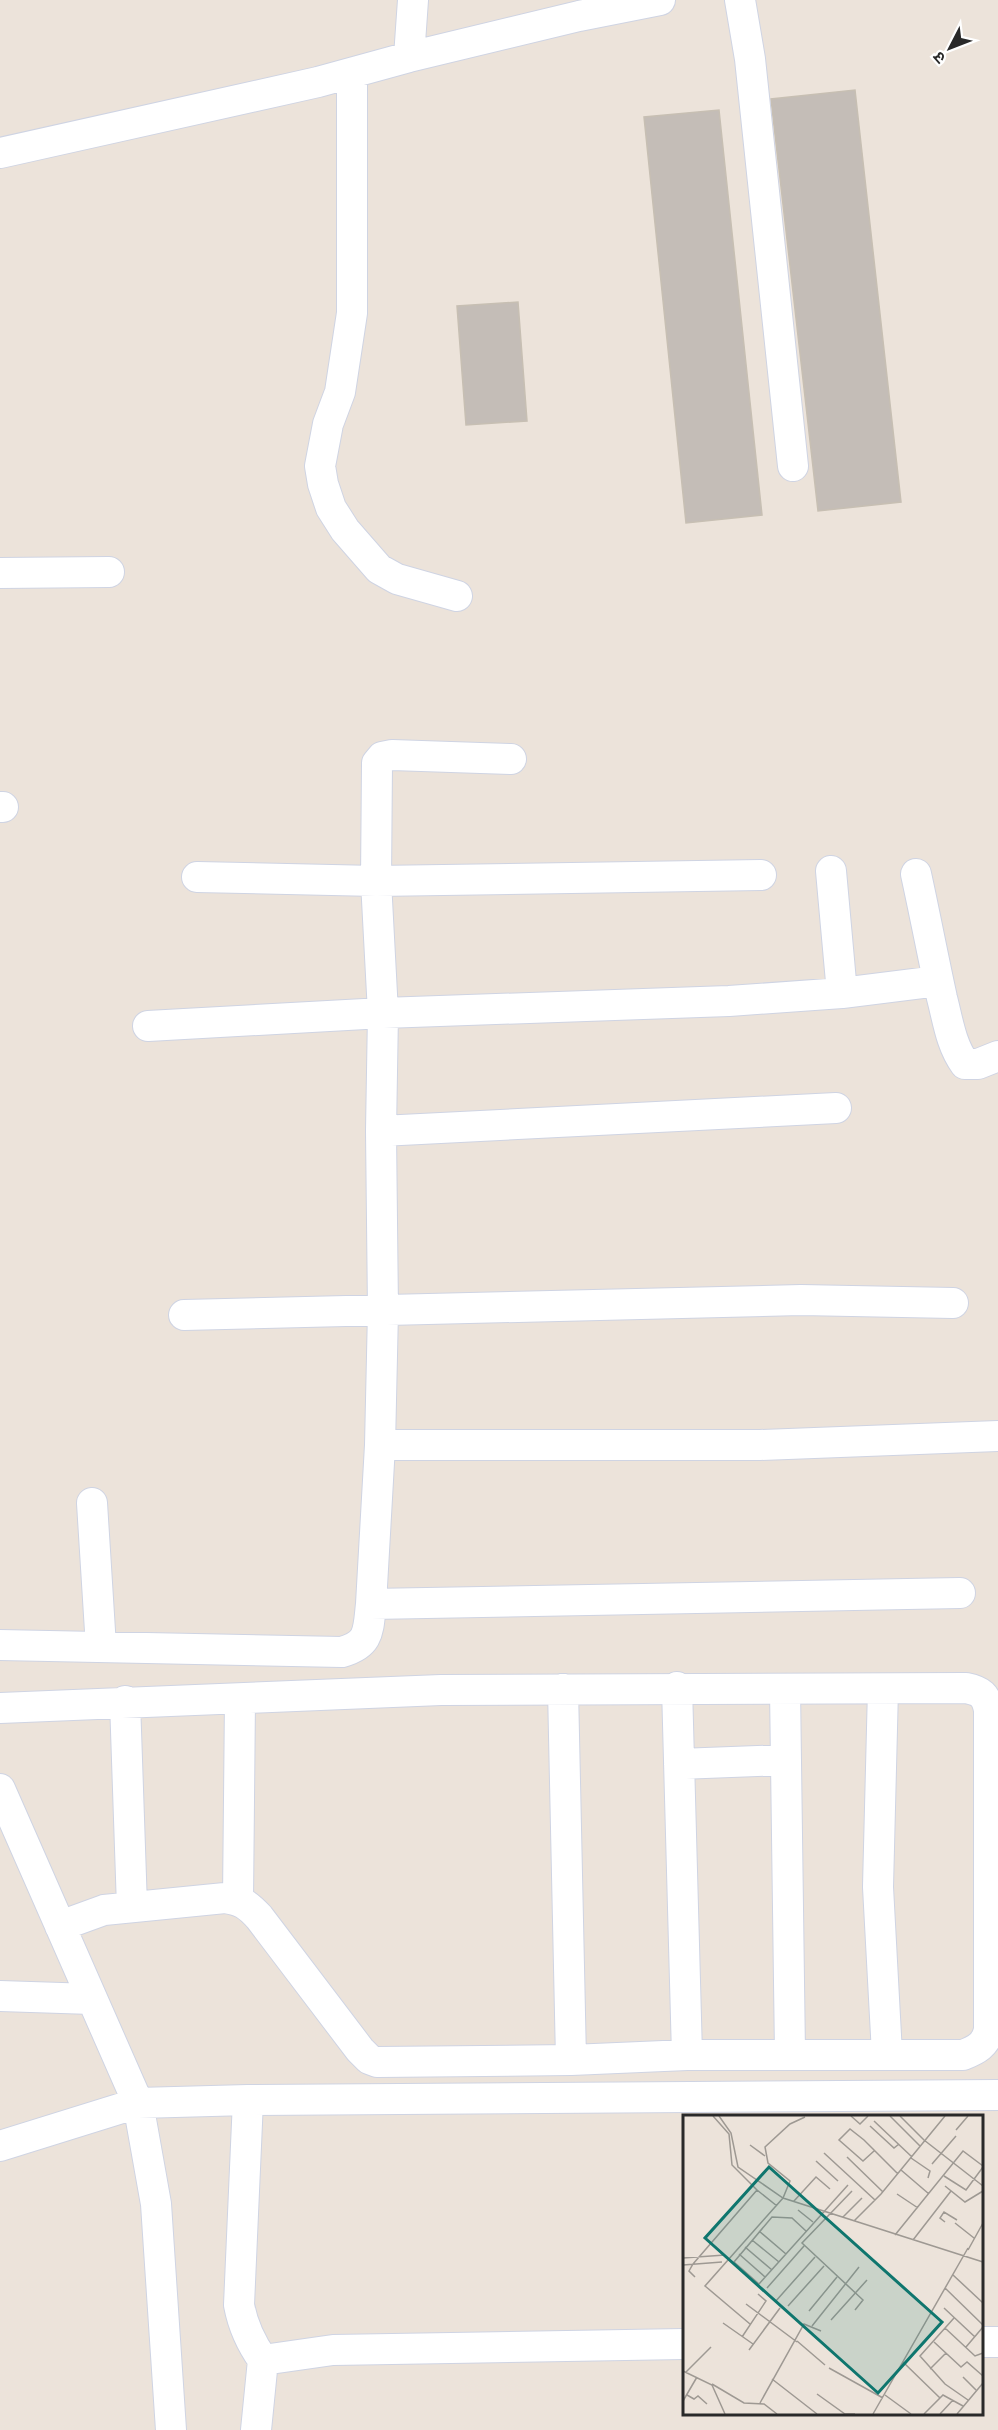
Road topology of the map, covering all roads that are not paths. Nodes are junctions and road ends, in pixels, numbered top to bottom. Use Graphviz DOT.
graph roads {
  1 [pos="413,0"];
  2 [pos="660,0"];
  3 [pos="740,0"];
  4 [pos="580,8"];
  5 [pos="409,57"];
  6 [pos="352,73"];
  7 [pos="0,153"];
  8 [pos="793,466"];
  9 [pos="0,573"];
  10 [pos="109,573"];
  11 [pos="457,596"];
  12 [pos="511,759"];
  13 [pos="831,871"];
  14 [pos="916,874"];
  15 [pos="761,875"];
  16 [pos="196,877"];
  17 [pos="376,881"];
  18 [pos="938,981"];
  19 [pos="842,993"];
  20 [pos="383,1013"];
  21 [pos="148,1026"];
  22 [pos="998,1056"];
  23 [pos="836,1108"];
  24 [pos="381,1131"];
  25 [pos="952,1304"];
  26 [pos="383,1311"];
  27 [pos="184,1315"];
  28 [pos="998,1436"];
  29 [pos="380,1445"];
  30 [pos="92,1503"];
  31 [pos="960,1593"];
  32 [pos="371,1604"];
  33 [pos="0,1645"];
  34 [pos="101,1647"];
  35 [pos="677,1687"];
  36 [pos="563,1689"];
  37 [pos="785,1689"];
  38 [pos="883,1689"];
  39 [pos="240,1699"];
  40 [pos="125,1701"];
  41 [pos="0,1708"];
  42 [pos="786,1760"];
  43 [pos="679,1764"];
  44 [pos="0,1788"];
  45 [pos="238,1900"];
  46 [pos="132,1907"];
  47 [pos="60,1926"];
  48 [pos="0,1996"];
  49 [pos="92,1999"];
  50 [pos="790,2054"];
  51 [pos="687,2055"];
  52 [pos="886,2055"];
  53 [pos="571,2060"];
  54 [pos="998,2095"];
  55 [pos="248,2100"];
  56 [pos="138,2103"];
  57 [pos="0,2146"];
  58 [pos="683,2344"];
  59 [pos="264,2360"];
  60 [pos="171,2430"];
  61 [pos="256,2430"];
  1 -- 5 [label="street"];
  2 -- 4 [label="street"];
  3 -- 8 [label="street"];
  4 -- 5 [label="street"];
  5 -- 6 [label="street"];
  6 -- 7 [label="street"];
  6 -- 11 [label="street"];
  9 -- 10 [label="street"];
  12 -- 17 [label="street"];
  13 -- 19 [label="street"];
  14 -- 18 [label="street"];
  15 -- 17 [label="street"];
  16 -- 17 [label="street"];
  17 -- 20 [label="street"];
  18 -- 19 [label="street"];
  18 -- 22 [label="street"];
  19 -- 20 [label="street"];
  20 -- 21 [label="street"];
  20 -- 24 [label="street"];
  23 -- 24 [label="street"];
  24 -- 26 [label="street"];
  25 -- 26 [label="street"];
  26 -- 27 [label="street"];
  26 -- 29 [label="street"];
  28 -- 29 [label="street"];
  29 -- 32 [label="street"];
  30 -- 34 [label="street"];
  31 -- 32 [label="street"];
  32 -- 34 [label="street"];
  33 -- 34 [label="street"];
  35 -- 36 [label="street"];
  35 -- 37 [label="street"];
  35 -- 43 [label="street"];
  36 -- 39 [label="street"];
  36 -- 53 [label="street"];
  37 -- 38 [label="street"];
  37 -- 42 [label="street"];
  38 -- 52 [label="street"];
  38 -- 52 [label="street"];
  39 -- 40 [label="street"];
  39 -- 45 [label="street"];
  40 -- 41 [label="street"];
  40 -- 46 [label="street"];
  42 -- 43 [label="street"];
  42 -- 50 [label="street"];
  43 -- 51 [label="street"];
  44 -- 47 [label="street"];
  45 -- 46 [label="street"];
  45 -- 53 [label="street"];
  46 -- 47 [label="street"];
  47 -- 49 [label="street"];
  48 -- 49 [label="street"];
  49 -- 56 [label="street"];
  50 -- 51 [label="street"];
  50 -- 52 [label="street"];
  51 -- 53 [label="street"];
  54 -- 55 [label="street"];
  55 -- 56 [label="street"];
  55 -- 59 [label="street"];
  56 -- 57 [label="street"];
  56 -- 60 [label="street"];
  58 -- 59 [label="street"];
  59 -- 61 [label="street"];
}
